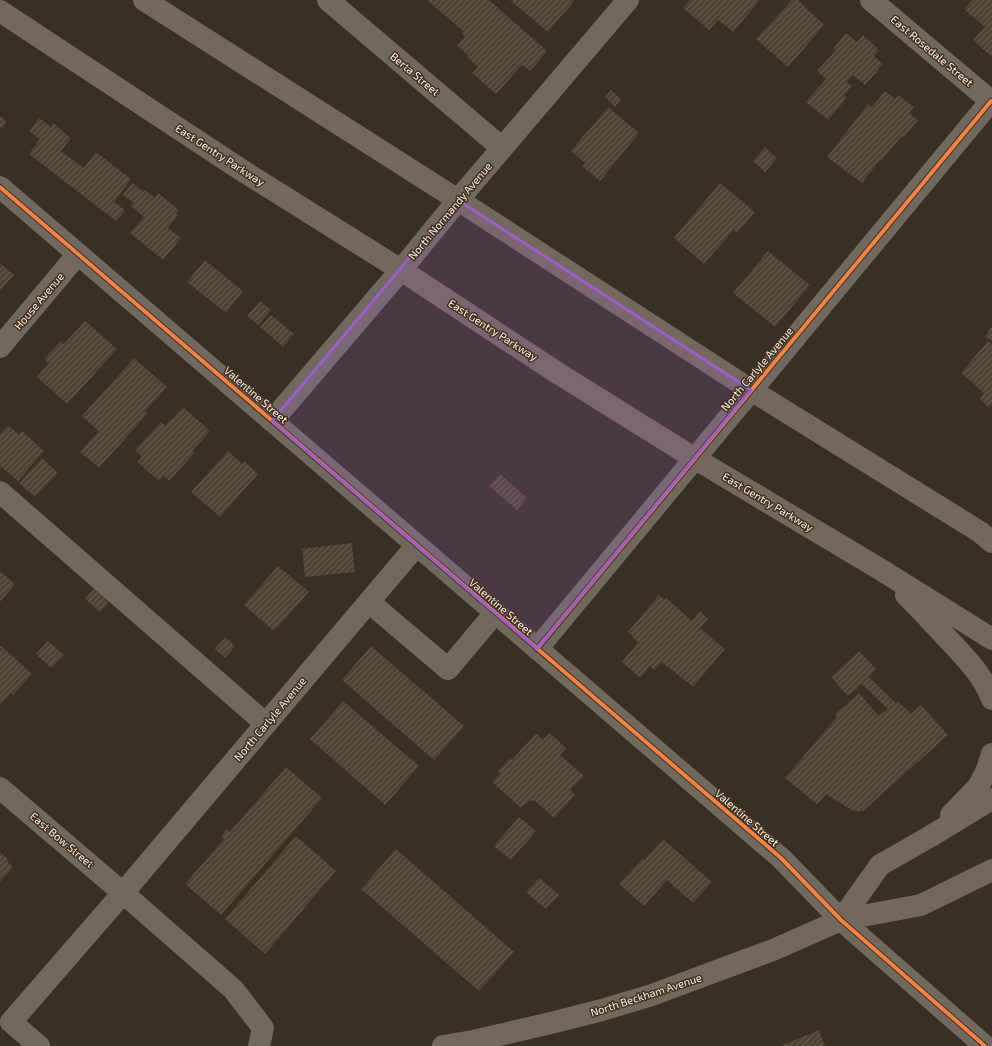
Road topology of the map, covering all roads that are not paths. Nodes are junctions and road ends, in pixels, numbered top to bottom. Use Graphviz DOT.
graph roads {
  1 [pos="144,0"];
  2 [pos="328,0"];
  3 [pos="628,0"];
  4 [pos="871,0"];
  5 [pos="0,11"];
  6 [pos="991,101"];
  7 [pos="502,148"];
  8 [pos="0,187"];
  9 [pos="458,200"];
  10 [pos="78,254"];
  11 [pos="401,270"];
  12 [pos="0,347"];
  13 [pos="750,390"];
  14 [pos="272,421"];
  15 [pos="694,458"];
  16 [pos="0,492"];
  17 [pos="988,537"];
  18 [pos="416,546"];
  19 [pos="883,571"];
  20 [pos="369,602"];
  21 [pos="495,613"];
  22 [pos="992,639"];
  23 [pos="537,649"];
  24 [pos="992,699"];
  25 [pos="266,724"];
  26 [pos="992,754"];
  27 [pos="0,788"];
  28 [pos="992,799"];
  29 [pos="930,836"];
  30 [pos="992,870"];
  31 [pos="123,893"];
  32 [pos="841,920"];
  33 [pos="39,1046"];
  34 [pos="260,1046"];
  35 [pos="443,1046"];
  36 [pos="985,1046"];
  1 -- 9 [label="main road"];
  2 -- 7 [label="street, Berta Street"];
  3 -- 7 [label="street, North Normandy Avenue"];
  4 -- 6 [label="street, East Rosedale Street"];
  5 -- 11 [label="main road, East Gentry Parkway"];
  6 -- 13 [label="street, North Carlyle Avenue"];
  7 -- 9 [label="street, North Normandy Avenue"];
  8 -- 10 [label="street, Valentine Street"];
  9 -- 11 [label="street, North Normandy Avenue"];
  9 -- 13 [label="main road"];
  10 -- 12 [label="street, House Avenue"];
  10 -- 14 [label="street, Valentine Street"];
  11 -- 14 [label="street, North Normandy Avenue"];
  11 -- 15 [label="main road, East Gentry Parkway"];
  13 -- 15 [label="street, North Carlyle Avenue"];
  13 -- 17 [label="main road"];
  14 -- 18 [label="street, Valentine Street"];
  15 -- 19 [label="main road, East Gentry Parkway"];
  15 -- 23 [label="street, North Carlyle Avenue"];
  16 -- 25 [label="street"];
  18 -- 20 [label="street, North Carlyle Avenue"];
  18 -- 21 [label="street, Valentine Street"];
  19 -- 22 [label="main road, East Gentry Parkway"];
  19 -- 24 [label="main road"];
  20 -- 21 [label="street"];
  20 -- 25 [label="street, North Carlyle Avenue"];
  21 -- 23 [label="street, Valentine Street"];
  23 -- 32 [label="street, Valentine Street"];
  25 -- 31 [label="street, North Carlyle Avenue"];
  26 -- 29 [label="main road"];
  27 -- 31 [label="street, East Bow Street"];
  28 -- 29 [label="main road"];
  29 -- 32 [label="main road"];
  30 -- 32 [label="main road, North Beckham Avenue"];
  31 -- 33 [label="street, North Carlyle Avenue"];
  31 -- 34 [label="street, East Bow Street"];
  32 -- 35 [label="main road, North Beckham Avenue"];
  32 -- 36 [label="street, Valentine Street"];
}
